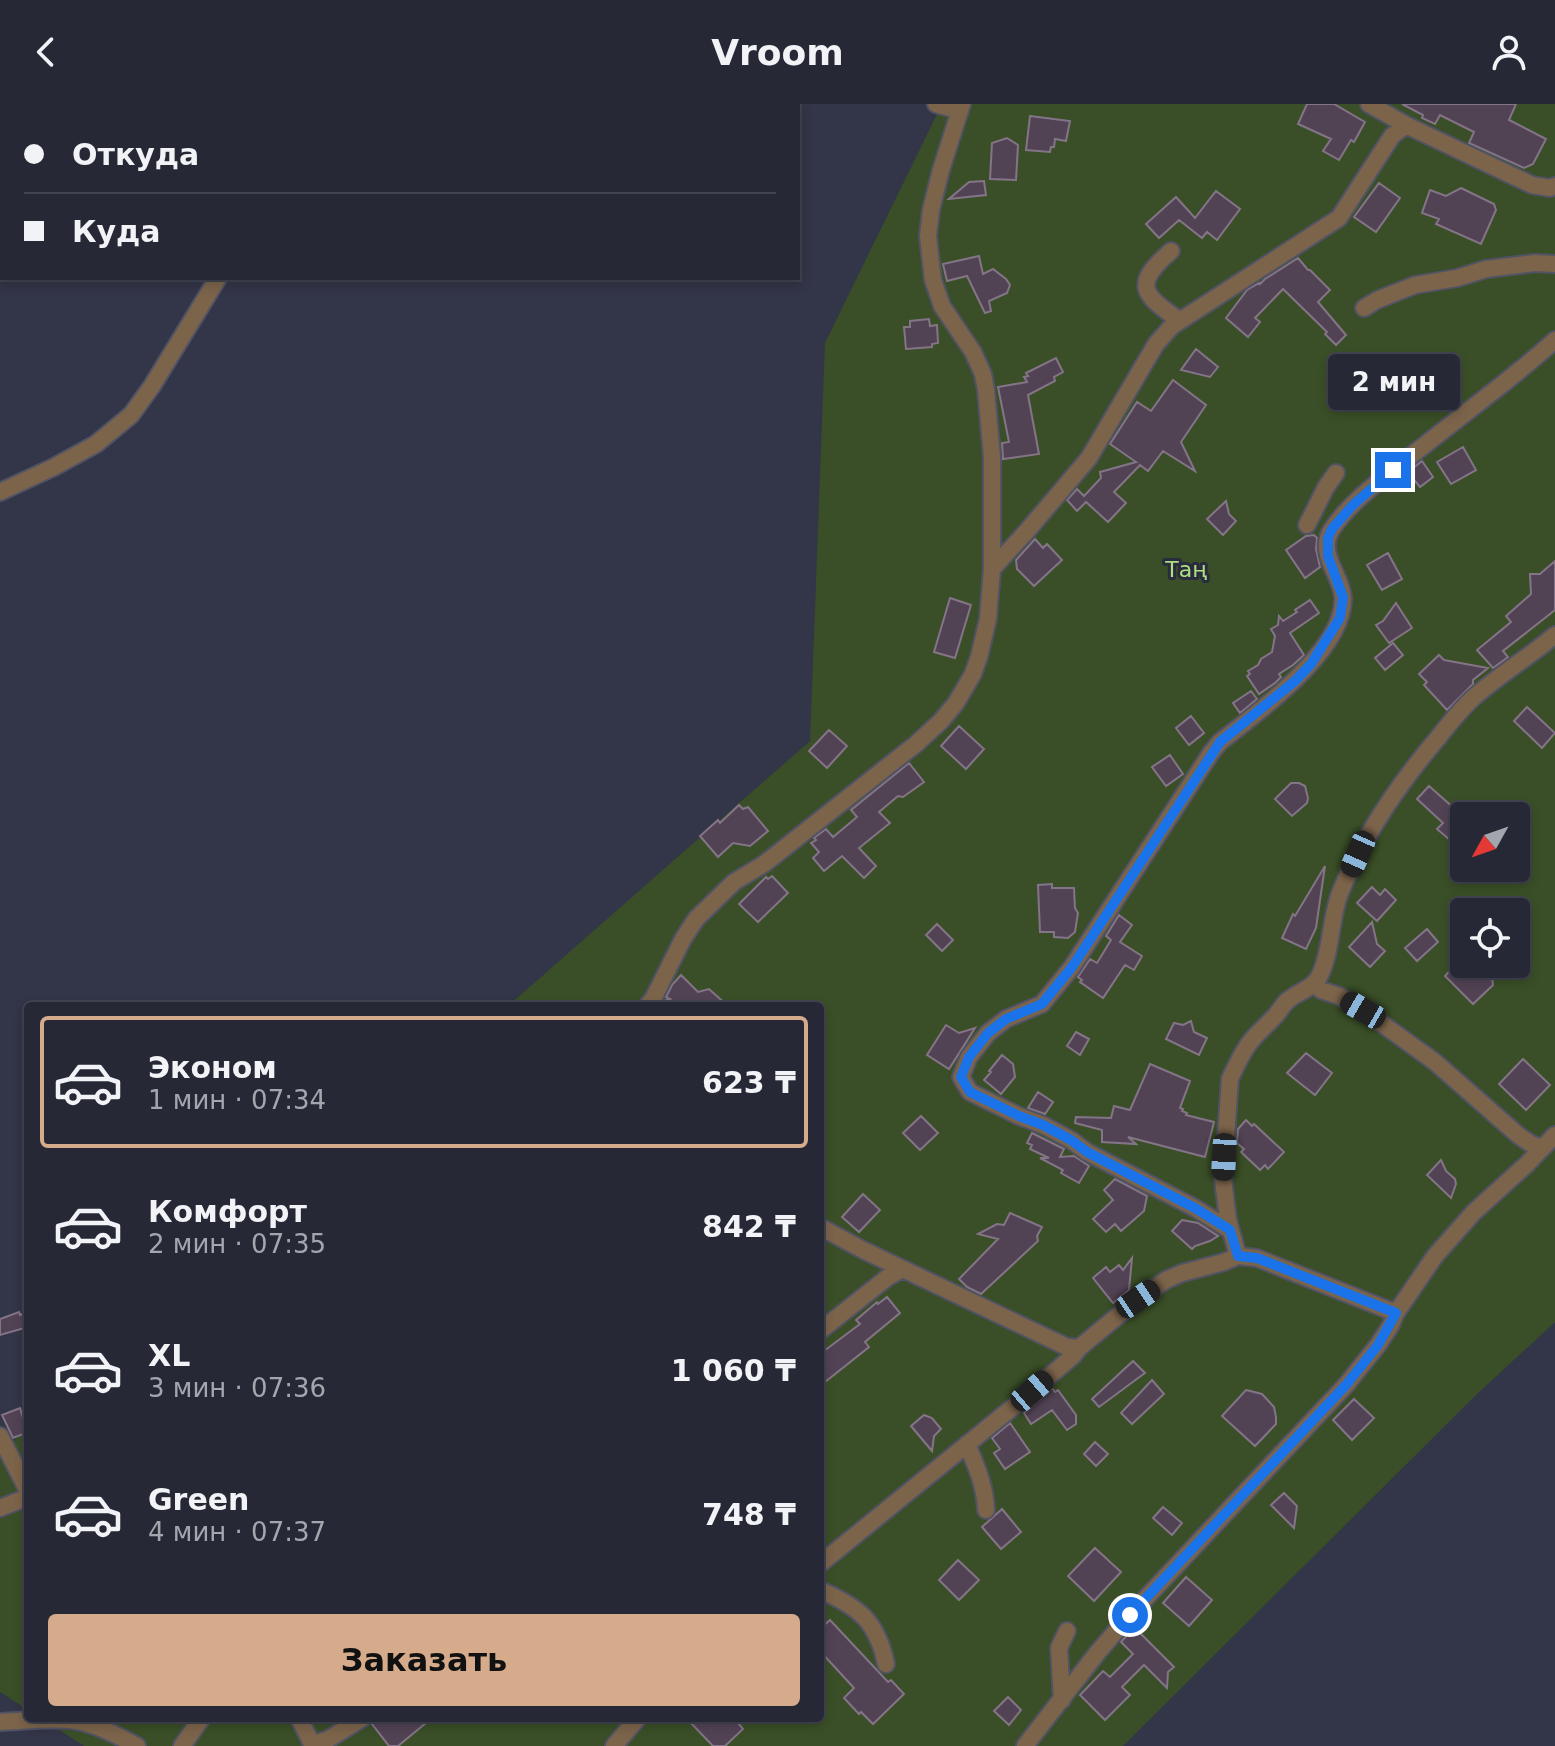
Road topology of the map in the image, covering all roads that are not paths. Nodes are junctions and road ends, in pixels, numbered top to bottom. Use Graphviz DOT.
graph roads {
  1 [pos="936,104"];
  2 [pos="1369,104"];
  3 [pos="961,108"];
  4 [pos="1406,125"];
  5 [pos="1555,186"];
  6 [pos="1171,251"];
  7 [pos="1555,264"];
  8 [pos="217,280"];
  9 [pos="1364,308"];
  10 [pos="1180,321"];
  11 [pos="1555,340"];
  12 [pos="0,492"];
  13 [pos="1356,503"];
  14 [pos="1307,525"];
  15 [pos="992,569"];
  16 [pos="1555,635"];
  17 [pos="1314,984"];
  18 [pos="650,1002"];
  19 [pos="1555,1135"];
  20 [pos="1542,1148"];
  21 [pos="824,1229"];
  22 [pos="1230,1230"];
  23 [pos="1238,1256"];
  24 [pos="902,1269"];
  25 [pos="1396,1313"];
  26 [pos="824,1328"];
  27 [pos="1079,1348"];
  28 [pos="0,1436"];
  29 [pos="967,1444"];
  30 [pos="24,1486"];
  31 [pos="24,1496"];
  32 [pos="0,1508"];
  33 [pos="986,1510"];
  34 [pos="824,1561"];
  35 [pos="824,1592"];
  36 [pos="1067,1631"];
  37 [pos="886,1664"];
  38 [pos="1062,1700"];
  39 [pos="24,1721"];
  40 [pos="0,1722"];
  41 [pos="79,1722"];
  42 [pos="199,1722"];
  43 [pos="301,1722"];
  44 [pos="356,1722"];
  45 [pos="635,1722"];
  46 [pos="312,1745"];
  47 [pos="137,1746"];
  48 [pos="182,1746"];
  49 [pos="614,1746"];
  50 [pos="1025,1746"];
  1 -- 3 [label="street"];
  2 -- 4 [label="street"];
  3 -- 15 [label="street"];
  4 -- 5 [label="street"];
  4 -- 10 [label="street"];
  6 -- 10 [label="street"];
  7 -- 9 [label="street"];
  8 -- 12 [label="street"];
  10 -- 15 [label="street"];
  11 -- 13 [label="street"];
  13 -- 14 [label="street"];
  13 -- 22 [label="street"];
  15 -- 18 [label="street"];
  16 -- 17 [label="street"];
  17 -- 20 [label="street"];
  17 -- 22 [label="street"];
  19 -- 20 [label="street"];
  20 -- 25 [label="street"];
  21 -- 24 [label="street"];
  22 -- 23 [label="street"];
  23 -- 25 [label="street"];
  23 -- 27 [label="street"];
  24 -- 26 [label="street"];
  24 -- 27 [label="street"];
  25 -- 38 [label="street"];
  27 -- 29 [label="street"];
  28 -- 30 [label="street"];
  29 -- 33 [label="street"];
  29 -- 34 [label="street"];
  31 -- 32 [label="street"];
  35 -- 37 [label="street"];
  36 -- 38 [label="street"];
  38 -- 50 [label="street"];
  39 -- 40 [label="street"];
  41 -- 47 [label="street"];
  42 -- 48 [label="street"];
  43 -- 46 [label="street"];
  44 -- 46 [label="street"];
  45 -- 49 [label="street"];
}
